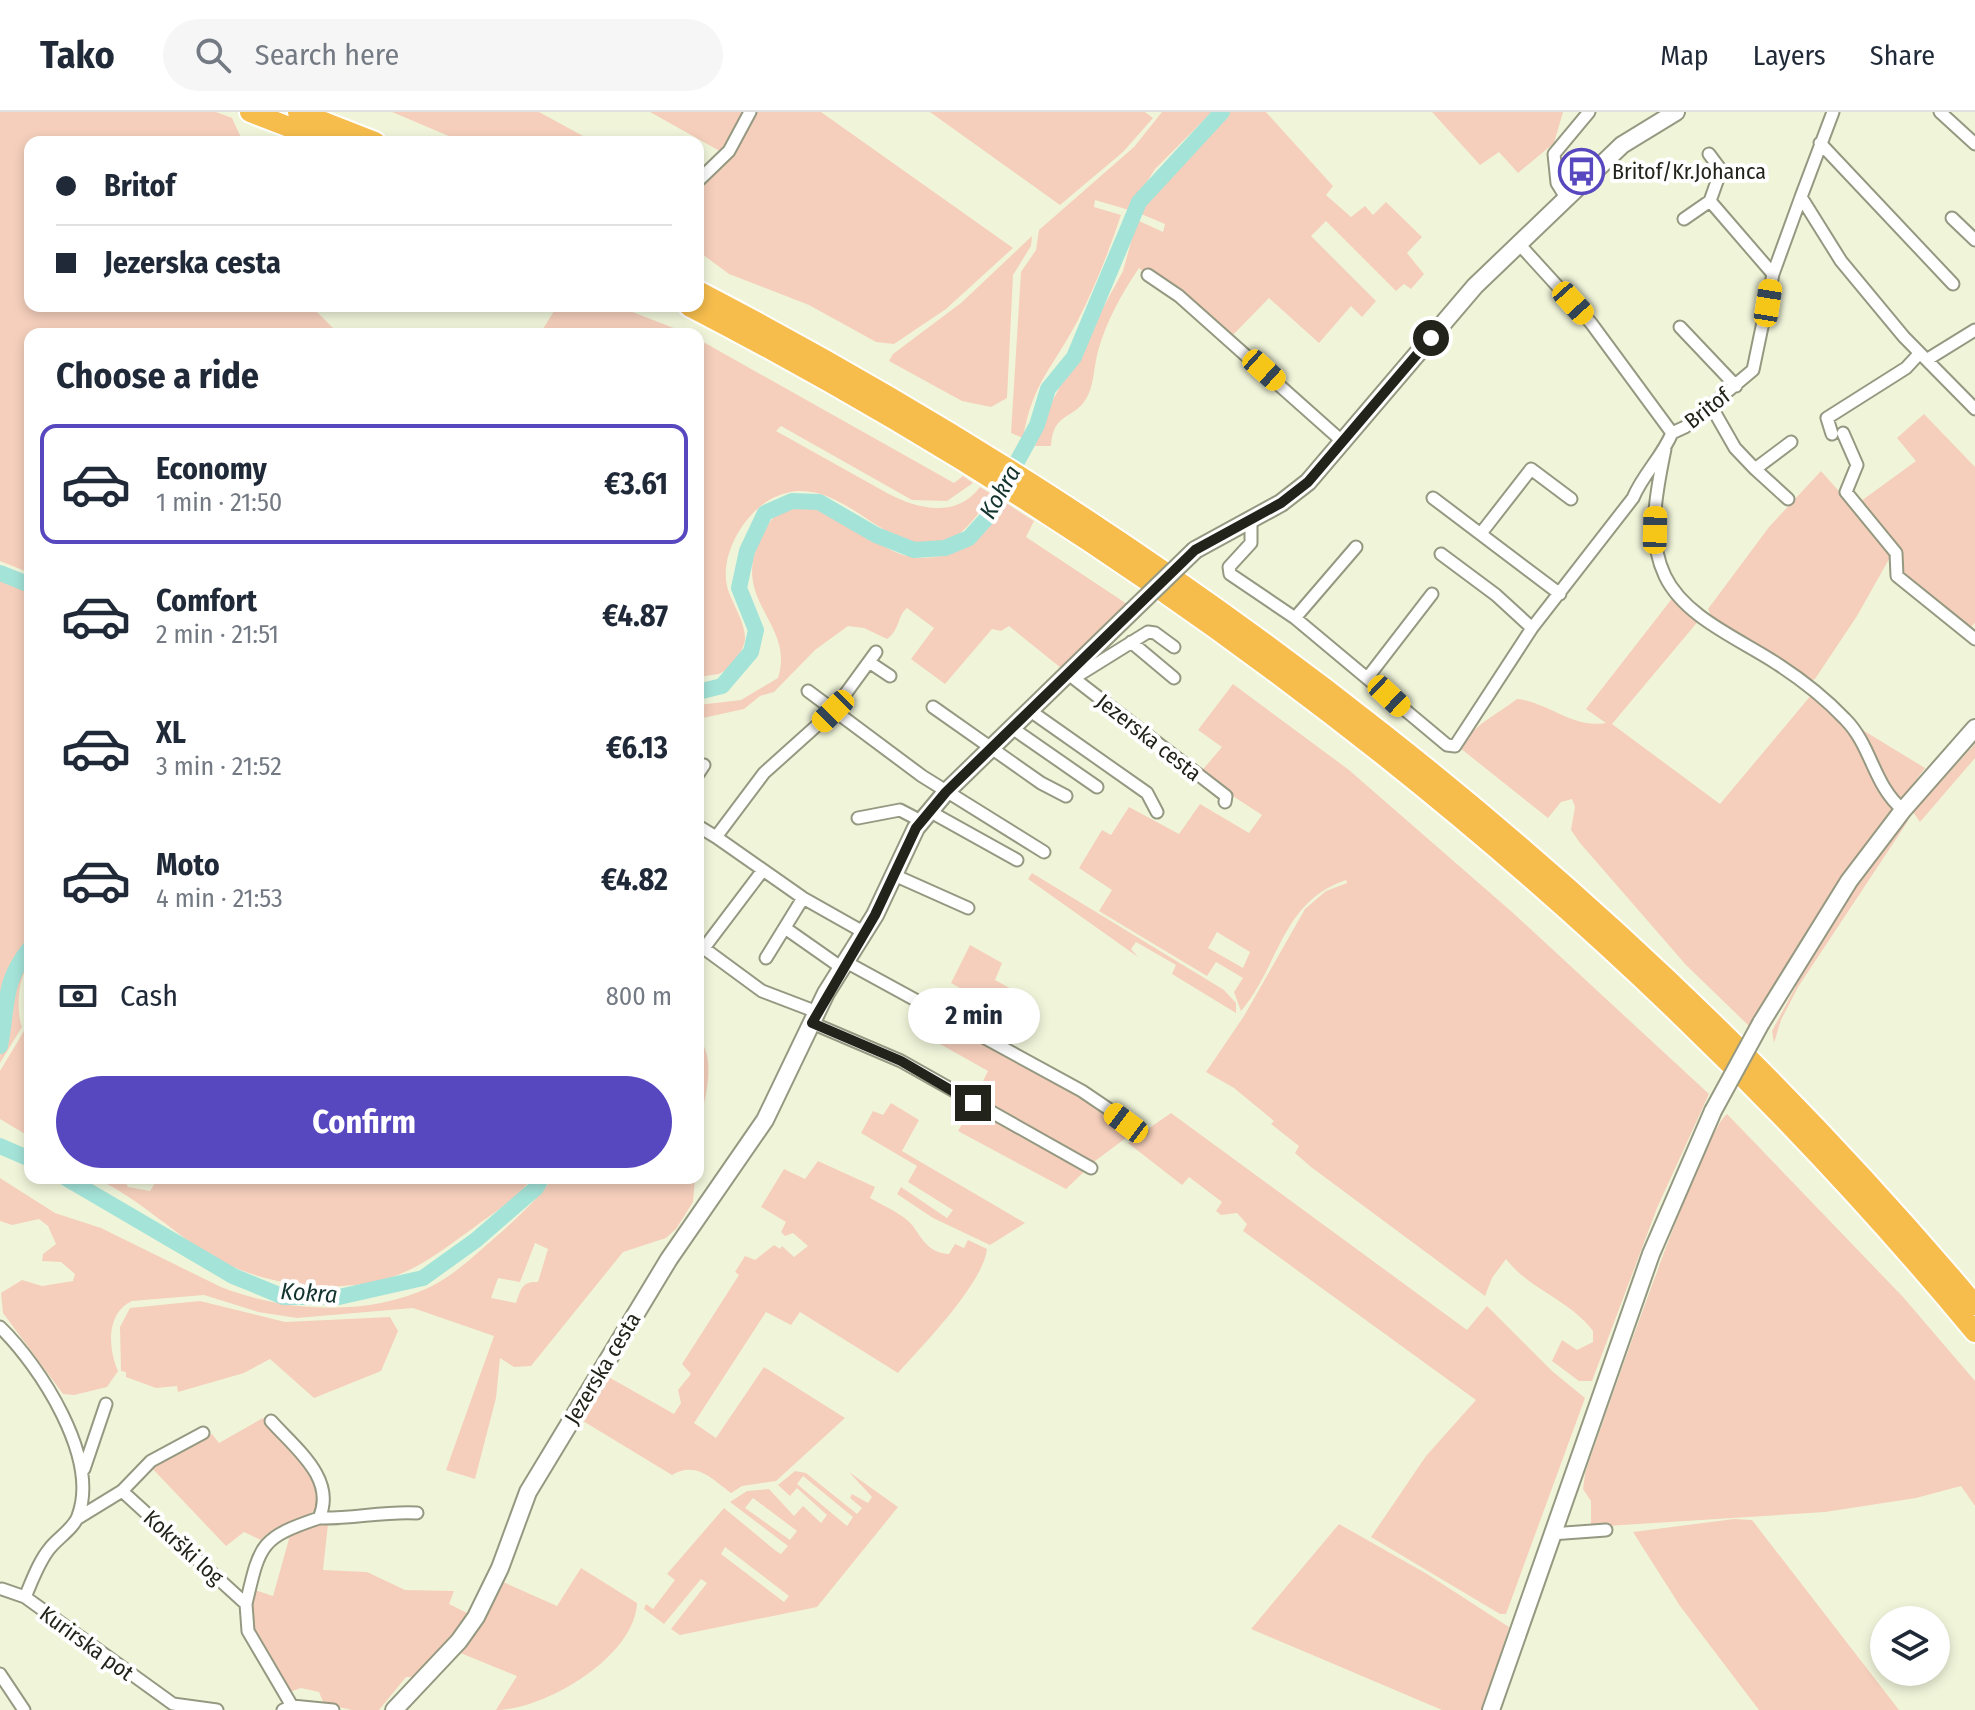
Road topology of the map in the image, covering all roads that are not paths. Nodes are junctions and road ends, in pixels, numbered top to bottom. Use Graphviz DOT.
graph roads {
  1 [pos="250,112"];
  2 [pos="298,112"];
  3 [pos="750,112"];
  4 [pos="1589,112"];
  5 [pos="1676,112"];
  6 [pos="1833,112"];
  7 [pos="1947,114"];
  8 [pos="312,136"];
  9 [pos="360,136"];
  10 [pos="1820,143"];
  11 [pos="1975,144"];
  12 [pos="1709,154"];
  13 [pos="704,175"];
  14 [pos="1801,197"];
  15 [pos="1567,199"];
  16 [pos="1710,201"];
  17 [pos="1952,218"];
  18 [pos="1684,219"];
  19 [pos="1975,240"];
  20 [pos="1519,244"];
  21 [pos="1773,274"];
  22 [pos="1148,275"];
  23 [pos="1953,284"];
  24 [pos="704,294"];
  25 [pos="700,312"];
  26 [pos="1680,327"];
  27 [pos="1975,330"];
  28 [pos="1924,357"];
  29 [pos="1736,386"];
  30 [pos="1711,406"];
  31 [pos="1975,409"];
  32 [pos="1672,433"];
  33 [pos="1343,442"];
  34 [pos="1791,442"];
  35 [pos="1665,449"];
  36 [pos="980,462"];
  37 [pos="1755,469"];
  38 [pos="1433,498"];
  39 [pos="1571,499"];
  40 [pos="1788,499"];
  41 [pos="1040,500"];
  42 [pos="1251,519"];
  43 [pos="1482,532"];
  44 [pos="1356,547"];
  45 [pos="1441,554"];
  46 [pos="1432,594"];
  47 [pos="1560,594"];
  48 [pos="1295,618"];
  49 [pos="1532,628"];
  50 [pos="1975,639"];
  51 [pos="1131,642"];
  52 [pos="1174,647"];
  53 [pos="890,676"];
  54 [pos="1070,676"];
  55 [pos="1368,677"];
  56 [pos="1174,678"];
  57 [pos="808,691"];
  58 [pos="933,707"];
  59 [pos="1029,710"];
  60 [pos="833,711"];
  61 [pos="1012,728"];
  62 [pos="1975,728"];
  63 [pos="991,748"];
  64 [pos="1097,787"];
  65 [pos="946,792"];
  66 [pos="1066,796"];
  67 [pos="1225,802"];
  68 [pos="1903,810"];
  69 [pos="1157,812"];
  70 [pos="925,816"];
  71 [pos="858,818"];
  72 [pos="704,830"];
  73 [pos="716,837"];
  74 [pos="1044,852"];
  75 [pos="1017,860"];
  76 [pos="763,870"];
  77 [pos="894,875"];
  78 [pos="803,898"];
  79 [pos="968,908"];
  80 [pos="785,928"];
  81 [pos="865,933"];
  82 [pos="704,942"];
  83 [pos="704,948"];
  84 [pos="766,958"];
  85 [pos="844,965"];
  86 [pos="815,1017"];
  87 [pos="1141,1131"];
  88 [pos="1091,1168"];
  89 [pos="1975,1305"];
  90 [pos="0,1327"];
  91 [pos="1975,1332"];
  92 [pos="106,1404"];
  93 [pos="271,1421"];
  94 [pos="203,1433"];
  95 [pos="84,1470"];
  96 [pos="122,1491"];
  97 [pos="417,1513"];
  98 [pos="78,1518"];
  99 [pos="319,1518"];
  100 [pos="1606,1530"];
  101 [pos="1551,1534"];
  102 [pos="1,1587"];
  103 [pos="25,1597"];
  104 [pos="246,1604"];
  105 [pos="0,1674"];
  106 [pos="172,1707"];
  107 [pos="288,1708"];
  108 [pos="24,1710"];
  109 [pos="217,1710"];
  110 [pos="333,1710"];
  111 [pos="394,1710"];
  112 [pos="1491,1710"];
  1 -- 8 [label="highway"];
  2 -- 9 [label="highway"];
  3 -- 13 [label="street"];
  4 -- 15 [label="street"];
  5 -- 15 [label="street"];
  6 -- 10 [label="street, Britof"];
  7 -- 11 [label="street"];
  10 -- 14 [label="street, Britof"];
  10 -- 23 [label="street"];
  12 -- 16 [label="street"];
  14 -- 21 [label="street, Britof"];
  14 -- 28 [label="street"];
  15 -- 20 [label="street"];
  16 -- 18 [label="street"];
  16 -- 21 [label="street"];
  17 -- 19 [label="street"];
  20 -- 32 [label="street, Britof"];
  20 -- 33 [label="street"];
  21 -- 29 [label="street, Britof"];
  22 -- 33 [label="street"];
  24 -- 36 [label="highway"];
  25 -- 36 [label="highway"];
  26 -- 29 [label="street"];
  27 -- 28 [label="street"];
  28 -- 31 [label="street"];
  28 -- 50 [label="street"];
  29 -- 30 [label="street, Britof"];
  30 -- 32 [label="street, Britof"];
  30 -- 37 [label="street"];
  32 -- 35 [label="street"];
  33 -- 42 [label="street, Jezerska cesta"];
  34 -- 37 [label="street"];
  35 -- 47 [label="street"];
  35 -- 68 [label="street"];
  36 -- 41 [label="highway"];
  37 -- 40 [label="street"];
  38 -- 43 [label="street"];
  39 -- 43 [label="street"];
  41 -- 89 [label="highway"];
  41 -- 91 [label="highway"];
  42 -- 48 [label="street"];
  42 -- 54 [label="street, Jezerska cesta, bridge"];
  43 -- 47 [label="street"];
  44 -- 48 [label="street"];
  45 -- 49 [label="street"];
  46 -- 55 [label="street"];
  47 -- 49 [label="street"];
  48 -- 55 [label="street"];
  49 -- 55 [label="street"];
  51 -- 52 [label="street"];
  51 -- 54 [label="street"];
  51 -- 56 [label="street"];
  53 -- 60 [label="street"];
  54 -- 59 [label="street, Jezerska cesta"];
  54 -- 67 [label="street, Jezerska cesta"];
  57 -- 60 [label="street"];
  58 -- 63 [label="street"];
  59 -- 61 [label="street, Jezerska cesta"];
  59 -- 69 [label="street, Jezerska cesta"];
  60 -- 65 [label="street"];
  60 -- 73 [label="street"];
  61 -- 63 [label="street, Jezerska cesta"];
  61 -- 64 [label="street"];
  62 -- 68 [label="street"];
  63 -- 65 [label="street, Jezerska cesta"];
  63 -- 66 [label="street"];
  65 -- 70 [label="street, Jezerska cesta"];
  65 -- 74 [label="street"];
  68 -- 101 [label="street, bridge"];
  70 -- 71 [label="street"];
  70 -- 75 [label="street"];
  70 -- 77 [label="street, Jezerska cesta"];
  72 -- 73 [label="street"];
  73 -- 76 [label="street"];
  76 -- 78 [label="street"];
  76 -- 82 [label="street"];
  77 -- 79 [label="street"];
  77 -- 81 [label="street, Jezerska cesta"];
  78 -- 80 [label="street"];
  78 -- 81 [label="street"];
  80 -- 84 [label="street"];
  80 -- 85 [label="street"];
  81 -- 85 [label="street, Jezerska cesta"];
  83 -- 86 [label="street"];
  85 -- 86 [label="street, Jezerska cesta"];
  85 -- 87 [label="street"];
  86 -- 88 [label="street"];
  86 -- 111 [label="street, Jezerska cesta"];
  90 -- 95 [label="street"];
  92 -- 95 [label="street"];
  93 -- 99 [label="street"];
  94 -- 96 [label="street"];
  95 -- 98 [label="street"];
  96 -- 98 [label="street"];
  96 -- 104 [label="street, Kokrški log"];
  97 -- 99 [label="street, Kokrški log"];
  98 -- 103 [label="street, Kurirska pot"];
  99 -- 104 [label="street, Kokrški log"];
  100 -- 101 [label="street"];
  101 -- 112 [label="street"];
  102 -- 103 [label="street"];
  103 -- 106 [label="street, Kurirska pot"];
  104 -- 107 [label="street, Kokrški log"];
  105 -- 108 [label="street"];
  106 -- 109 [label="street, Kurirska pot"];
  107 -- 110 [label="street"];
}
